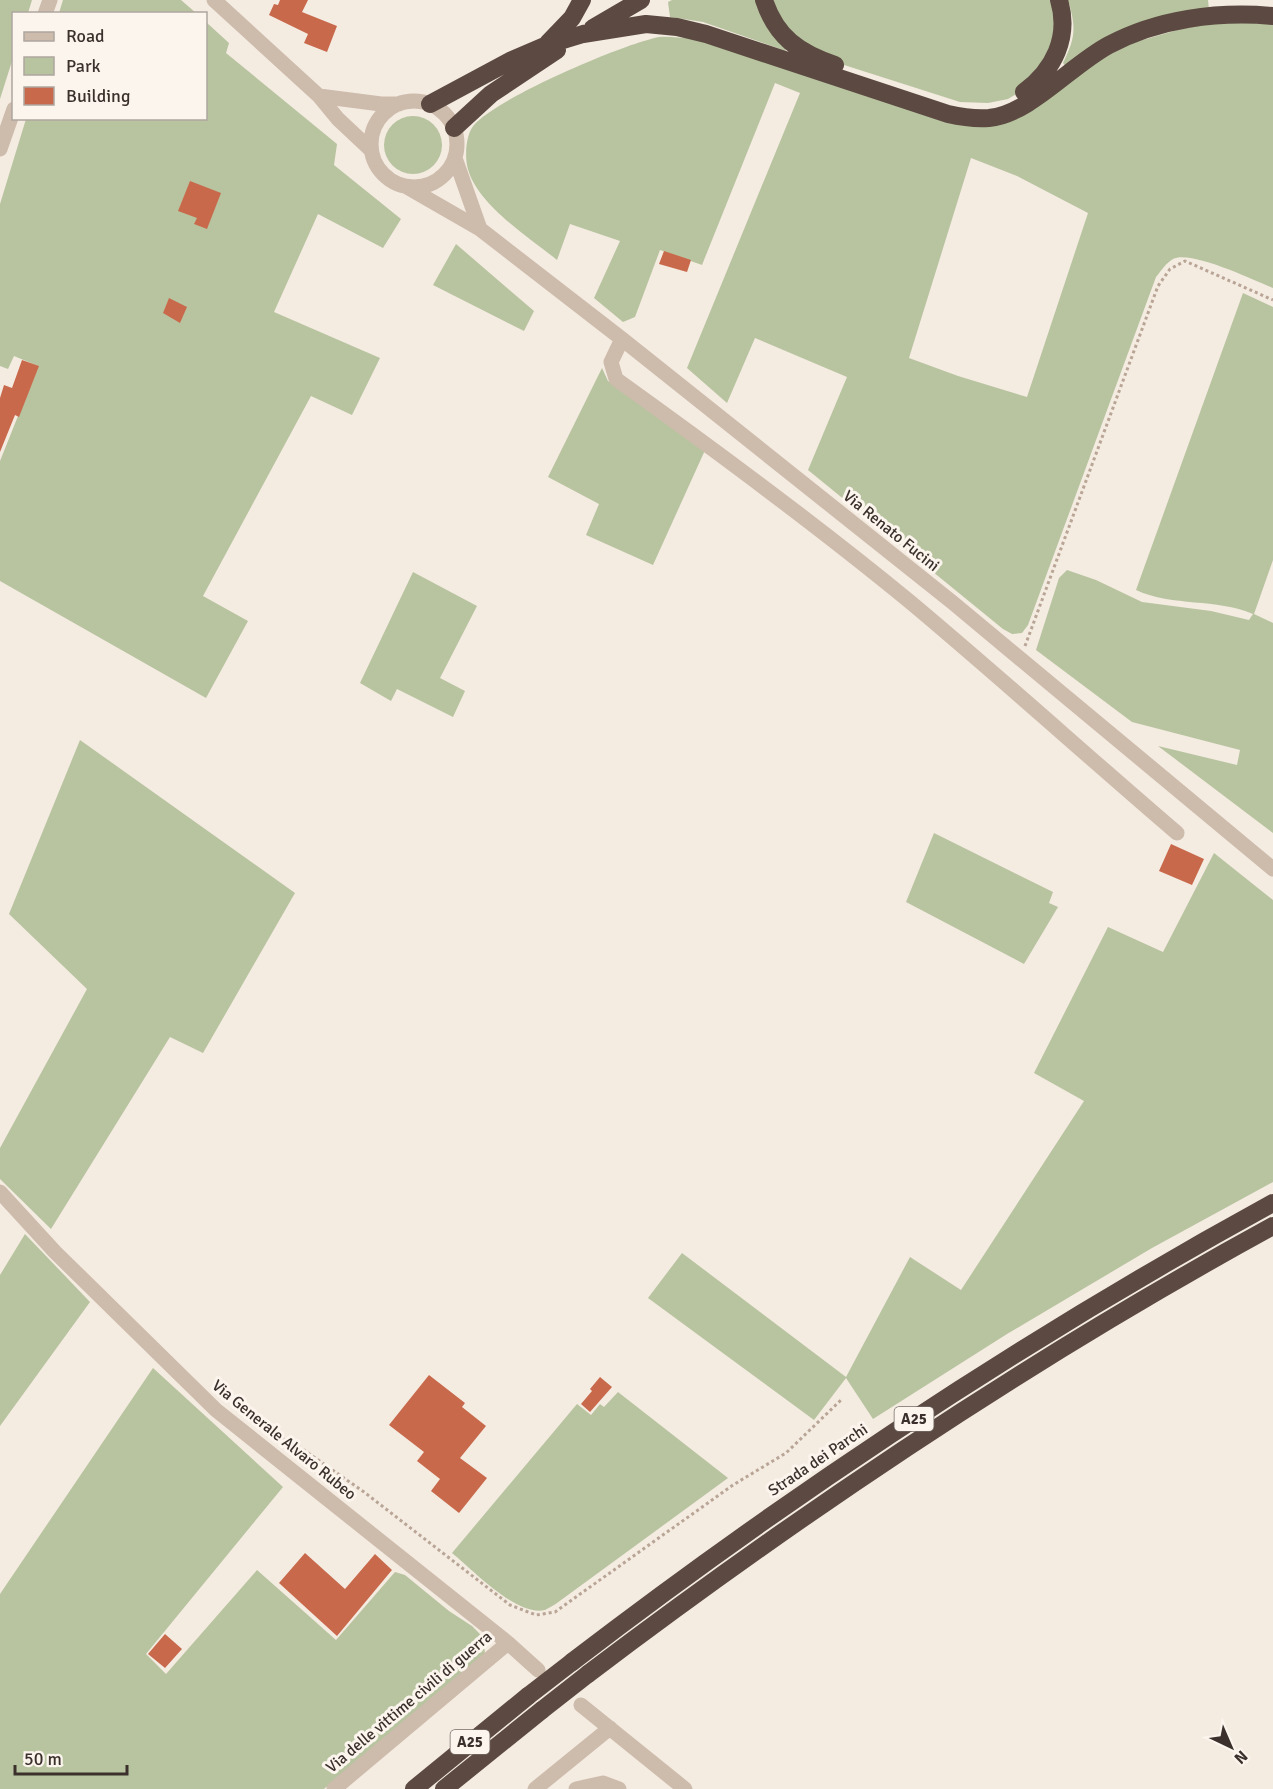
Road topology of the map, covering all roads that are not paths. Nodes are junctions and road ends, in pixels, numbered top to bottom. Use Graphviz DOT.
graph roads {
  1 [pos="214,0"];
  2 [pos="582,0"];
  3 [pos="641,0"];
  4 [pos="764,0"];
  5 [pos="1059,0"];
  6 [pos="1273,16"];
  7 [pos="583,33"];
  8 [pos="547,45"];
  9 [pos="319,96"];
  10 [pos="400,104"];
  11 [pos="430,104"];
  12 [pos="12,115"];
  13 [pos="454,128"];
  14 [pos="0,149"];
  15 [pos="371,150"];
  16 [pos="455,158"];
  17 [pos="407,187"];
  18 [pos="480,229"];
  19 [pos="622,339"];
  20 [pos="1177,833"];
  21 [pos="1273,869"];
  22 [pos="0,1192"];
  23 [pos="1273,1203"];
  24 [pos="1273,1226"];
  25 [pos="508,1643"];
  26 [pos="538,1670"];
  27 [pos="581,1705"];
  28 [pos="610,1728"];
  29 [pos="334,1789"];
  30 [pos="414,1789"];
  31 [pos="444,1789"];
  32 [pos="534,1789"];
  33 [pos="576,1789"];
  34 [pos="619,1789"];
  35 [pos="685,1789"];
  1 -- 9 [label="street"];
  2 -- 8 [label="highway"];
  3 -- 7 [label="highway"];
  4 -- 5 [label="highway"];
  6 -- 7 [label="highway"];
  7 -- 8 [label="highway"];
  7 -- 13 [label="highway"];
  8 -- 11 [label="highway"];
  9 -- 10 [label="street"];
  9 -- 15 [label="street"];
  10 -- 11 [label="street"];
  10 -- 15 [label="street"];
  11 -- 13 [label="street"];
  12 -- 14 [label="street"];
  13 -- 16 [label="street"];
  15 -- 17 [label="street"];
  16 -- 17 [label="street"];
  16 -- 18 [label="street"];
  17 -- 18 [label="street, Via Renato Fucini"];
  18 -- 19 [label="street, Via Renato Fucini"];
  19 -- 20 [label="street"];
  19 -- 21 [label="street, Via Renato Fucini"];
  22 -- 25 [label="street, Via Generale Alvaro Rubeo"];
  23 -- 30 [label="highway, Strada dei Parchi / A25, bridge"];
  24 -- 31 [label="highway, A25, bridge"];
  25 -- 26 [label="street, Via Generale Alvaro Rubeo"];
  25 -- 29 [label="street, Via delle vittime civili di guerra"];
  27 -- 28 [label="street"];
  28 -- 32 [label="street"];
  28 -- 35 [label="street"];
  33 -- 34 [label="street"];
}
